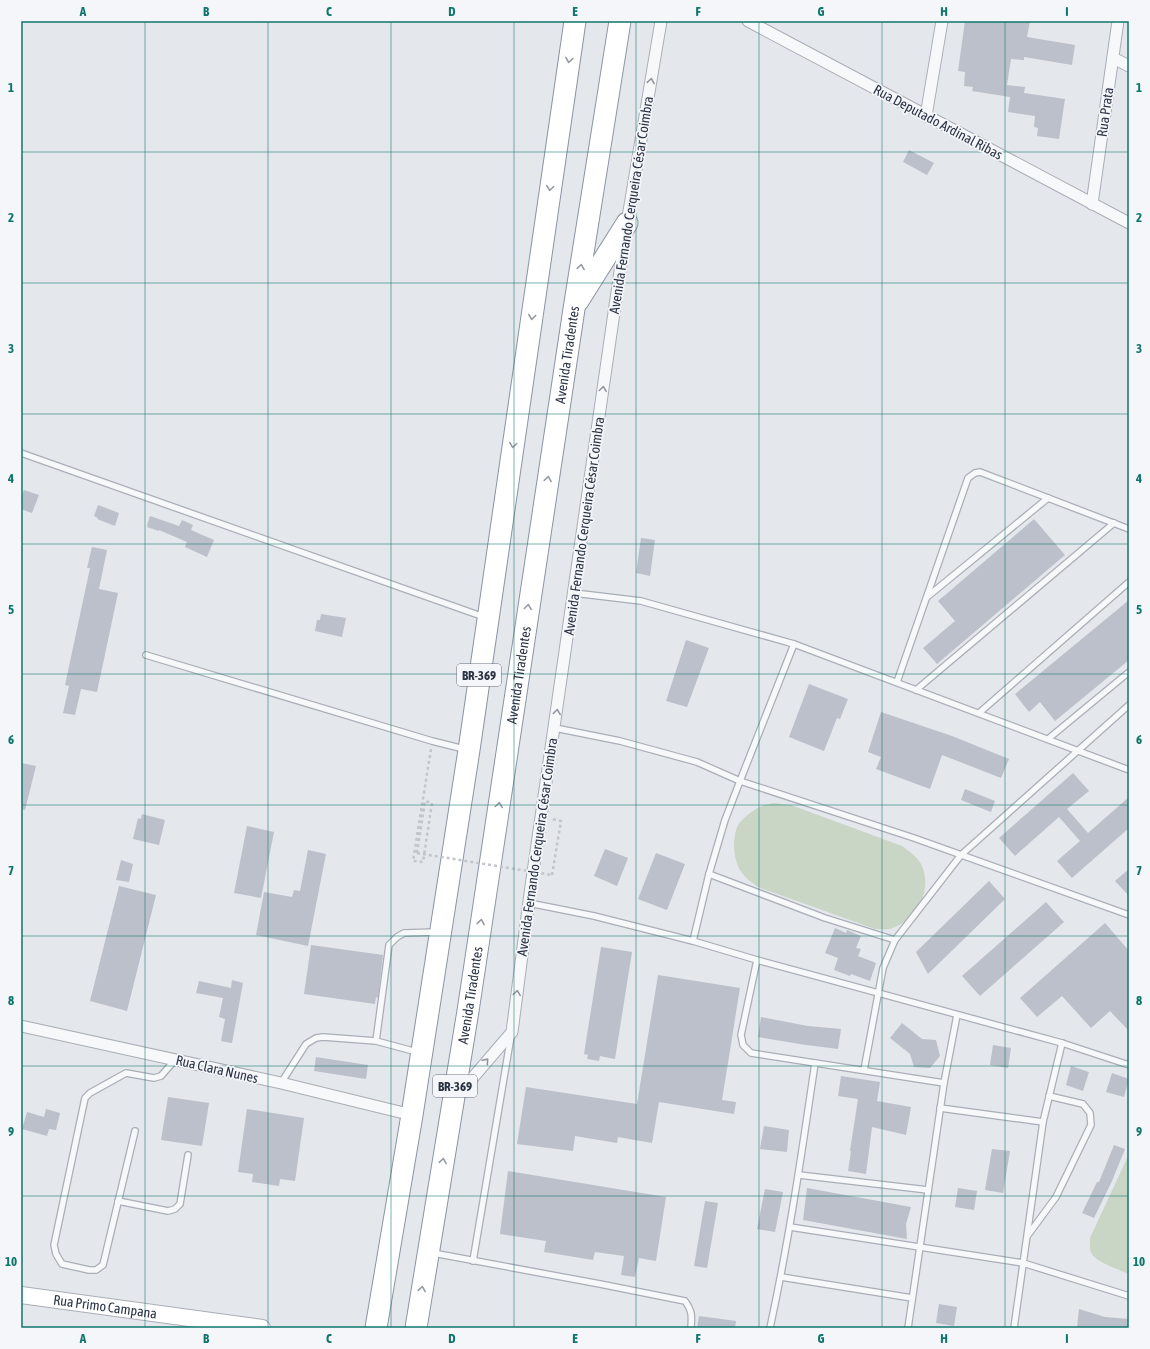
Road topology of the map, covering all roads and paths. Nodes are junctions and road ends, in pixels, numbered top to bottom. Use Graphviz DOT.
graph roads {
  1 [pos="575,21"];
  2 [pos="620,21"];
  3 [pos="661,21"];
  4 [pos="748,21"];
  5 [pos="942,21"];
  6 [pos="1118,21"];
  7 [pos="1112,58"];
  8 [pos="1129,66"];
  9 [pos="926,116"];
  10 [pos="1092,204"];
  11 [pos="627,223"];
  12 [pos="1129,223"];
  13 [pos="574,309"];
  14 [pos="21,453"];
  15 [pos="1048,498"];
  16 [pos="1114,523"];
  17 [pos="1129,529"];
  18 [pos="1129,582"];
  19 [pos="574,592"];
  20 [pos="926,597"];
  21 [pos="488,618"];
  22 [pos="794,644"];
  23 [pos="146,655"];
  24 [pos="1129,672"];
  25 [pos="896,682"];
  26 [pos="916,690"];
  27 [pos="1129,704"];
  28 [pos="979,713"];
  29 [pos="555,728"];
  30 [pos="1048,739"];
  31 [pos="432,741"];
  32 [pos="469,750"];
  33 [pos="1078,750"];
  34 [pos="1129,770"];
  35 [pos="740,781"];
  36 [pos="961,855"];
  37 [pos="709,874"];
  38 [pos="552,875"];
  39 [pos="529,903"];
  40 [pos="1129,915"];
  41 [pos="440,932"];
  42 [pos="895,940"];
  43 [pos="693,941"];
  44 [pos="757,960"];
  45 [pos="877,993"];
  46 [pos="957,1015"];
  47 [pos="21,1026"];
  48 [pos="512,1032"];
  49 [pos="376,1041"];
  50 [pos="1062,1043"];
  51 [pos="421,1053"];
  52 [pos="176,1060"];
  53 [pos="815,1063"];
  54 [pos="1129,1065"];
  55 [pos="864,1070"];
  56 [pos="281,1083"];
  57 [pos="944,1083"];
  58 [pos="1049,1096"];
  59 [pos="453,1101"];
  60 [pos="940,1108"];
  61 [pos="412,1116"];
  62 [pos="1043,1122"];
  63 [pos="135,1131"];
  64 [pos="188,1155"];
  65 [pos="799,1175"];
  66 [pos="928,1190"];
  67 [pos="118,1202"];
  68 [pos="790,1227"];
  69 [pos="1027,1236"];
  70 [pos="920,1248"];
  71 [pos="428,1252"];
  72 [pos="473,1261"];
  73 [pos="1023,1262"];
  74 [pos="781,1277"];
  75 [pos="21,1295"];
  76 [pos="1129,1296"];
  77 [pos="912,1298"];
  78 [pos="262,1328"];
  79 [pos="376,1328"];
  80 [pos="416,1328"];
  81 [pos="691,1328"];
  82 [pos="770,1328"];
  83 [pos="909,1328"];
  84 [pos="1014,1328"];
  1 -- 21 [label="highway, BR-369, one-way"];
  13 -- 2 [label="highway, Avenida Tiradentes / BR-369, one-way"];
  11 -- 3 [label="street, Avenida Fernando Cerqueira César Coimbra, one-way"];
  4 -- 9 [label="street, Rua Deputado Ardinal Ribas"];
  5 -- 9 [label="street"];
  6 -- 7 [label="street, Rua Prata"];
  7 -- 8 [label="street"];
  7 -- 10 [label="street, Rua Prata"];
  9 -- 10 [label="street, Rua Deputado Ardinal Ribas"];
  10 -- 12 [label="street, Rua Deputado Ardinal Ribas"];
  11 -- 13 [label="highway"];
  19 -- 11 [label="street, Avenida Fernando Cerqueira César Coimbra, one-way"];
  59 -- 13 [label="highway, Avenida Tiradentes / BR-369, one-way"];
  14 -- 21 [label="lane"];
  15 -- 16 [label="lane"];
  15 -- 20 [label="lane"];
  15 -- 20 [label="lane"];
  16 -- 17 [label="lane"];
  16 -- 26 [label="lane"];
  18 -- 28 [label="lane"];
  19 -- 22 [label="lane"];
  29 -- 19 [label="street, Avenida Fernando Cerqueira César Coimbra, one-way"];
  20 -- 25 [label="lane"];
  21 -- 32 [label="highway, BR-369"];
  22 -- 25 [label="lane"];
  22 -- 35 [label="lane"];
  23 -- 31 [label="lane"];
  24 -- 30 [label="lane"];
  25 -- 26 [label="lane"];
  26 -- 28 [label="lane"];
  27 -- 33 [label="lane"];
  28 -- 30 [label="lane"];
  29 -- 35 [label="lane"];
  29 -- 39 [label="street, Avenida Fernando Cerqueira César Coimbra"];
  30 -- 33 [label="lane"];
  31 -- 32 [label="lane"];
  31 -- 38 [label="path, bridge"];
  32 -- 41 [label="highway, BR-369"];
  33 -- 34 [label="lane"];
  33 -- 36 [label="lane"];
  35 -- 36 [label="lane"];
  35 -- 37 [label="lane"];
  36 -- 40 [label="lane"];
  36 -- 42 [label="lane"];
  37 -- 42 [label="lane"];
  37 -- 43 [label="lane"];
  39 -- 43 [label="lane"];
  48 -- 39 [label="street, Avenida Fernando Cerqueira César Coimbra, one-way"];
  41 -- 49 [label="lane"];
  41 -- 51 [label="highway, BR-369"];
  42 -- 45 [label="lane"];
  43 -- 44 [label="lane"];
  44 -- 45 [label="lane"];
  44 -- 53 [label="lane"];
  45 -- 46 [label="lane"];
  45 -- 55 [label="lane"];
  46 -- 50 [label="lane"];
  46 -- 57 [label="lane"];
  47 -- 52 [label="street, Rua Clara Nunes"];
  59 -- 48 [label="street, one-way"];
  48 -- 72 [label="lane"];
  49 -- 51 [label="lane"];
  49 -- 56 [label="lane"];
  50 -- 54 [label="lane"];
  50 -- 58 [label="lane"];
  51 -- 61 [label="highway, BR-369"];
  52 -- 56 [label="street, Rua Clara Nunes"];
  52 -- 67 [label="lane"];
  53 -- 55 [label="lane"];
  53 -- 65 [label="lane"];
  55 -- 57 [label="lane"];
  56 -- 61 [label="street, Rua Clara Nunes"];
  57 -- 60 [label="lane"];
  58 -- 62 [label="lane"];
  58 -- 69 [label="lane"];
  71 -- 59 [label="highway, Avenida Tiradentes / BR-369, one-way"];
  60 -- 62 [label="lane"];
  60 -- 66 [label="lane"];
  61 -- 79 [label="highway, BR-369"];
  62 -- 69 [label="lane"];
  63 -- 67 [label="lane"];
  64 -- 67 [label="lane"];
  65 -- 66 [label="lane"];
  65 -- 68 [label="lane"];
  66 -- 70 [label="lane"];
  68 -- 70 [label="lane"];
  68 -- 74 [label="lane"];
  69 -- 73 [label="lane"];
  70 -- 73 [label="lane"];
  70 -- 77 [label="lane"];
  71 -- 72 [label="lane"];
  80 -- 71 [label="highway, Avenida Tiradentes / BR-369, one-way"];
  72 -- 81 [label="lane"];
  73 -- 76 [label="lane"];
  73 -- 84 [label="lane"];
  74 -- 77 [label="lane"];
  74 -- 82 [label="lane"];
  75 -- 78 [label="street, Rua Primo Campana"];
  77 -- 83 [label="lane"];
}
